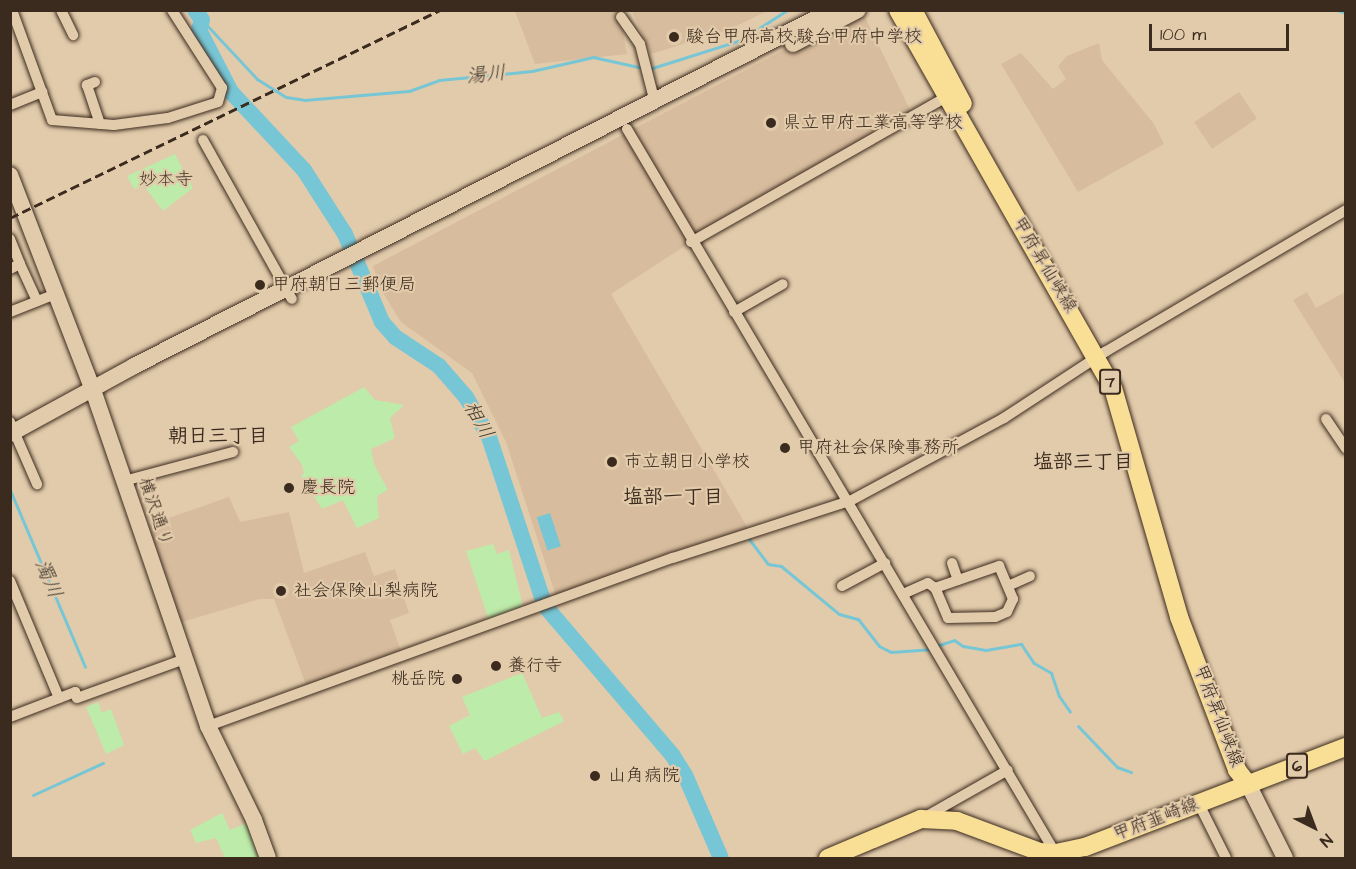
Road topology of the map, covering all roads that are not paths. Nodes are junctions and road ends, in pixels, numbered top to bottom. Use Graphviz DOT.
graph roads {
  1 [pos="12,10"];
  2 [pos="61,10"];
  3 [pos="172,10"];
  4 [pos="832,10"];
  5 [pos="858,10"];
  6 [pos="898,10"];
  7 [pos="913,10"];
  8 [pos="621,17"];
  9 [pos="73,35"];
  10 [pos="94,82"];
  11 [pos="42,92"];
  12 [pos="950,95"];
  13 [pos="655,103"];
  14 [pos="10,105"];
  15 [pos="100,124"];
  16 [pos="627,129"];
  17 [pos="202,140"];
  18 [pos="10,175"];
  19 [pos="1346,210"];
  20 [pos="10,239"];
  21 [pos="691,242"];
  22 [pos="369,255"];
  23 [pos="15,267"];
  24 [pos="783,284"];
  25 [pos="58,293"];
  26 [pos="290,295"];
  27 [pos="36,301"];
  28 [pos="10,312"];
  29 [pos="734,312"];
  30 [pos="1101,354"];
  31 [pos="93,390"];
  32 [pos="1326,419"];
  33 [pos="12,429"];
  34 [pos="1346,449"];
  35 [pos="233,452"];
  36 [pos="124,481"];
  37 [pos="37,484"];
  38 [pos="850,501"];
  39 [pos="885,563"];
  40 [pos="952,563"];
  41 [pos="1030,576"];
  42 [pos="958,580"];
  43 [pos="10,581"];
  44 [pos="842,586"];
  45 [pos="1008,586"];
  46 [pos="935,588"];
  47 [pos="903,594"];
  48 [pos="185,659"];
  49 [pos="59,698"];
  50 [pos="10,717"];
  51 [pos="208,726"];
  52 [pos="1346,747"];
  53 [pos="1008,770"];
  54 [pos="1248,784"];
  55 [pos="1199,804"];
  56 [pos="921,819"];
  57 [pos="1057,856"];
  58 [pos="268,858"];
  59 [pos="828,858"];
  60 [pos="1226,858"];
  61 [pos="1285,858"];
  1 -- 11 [label="street"];
  2 -- 9 [label="street"];
  3 -- 15 [label="street"];
  4 -- 13 [label="street"];
  5 -- 16 [label="street"];
  6 -- 12 [label="main road, 甲府昇仙峡線 / 7"];
  7 -- 12 [label="main road, 甲府昇仙峡線 / 7"];
  8 -- 13 [label="street"];
  10 -- 15 [label="street"];
  11 -- 14 [label="street"];
  11 -- 15 [label="street"];
  12 -- 21 [label="street"];
  12 -- 30 [label="main road, 甲府昇仙峡線 / 7"];
  13 -- 22 [label="street"];
  16 -- 21 [label="street"];
  16 -- 22 [label="street"];
  17 -- 26 [label="street"];
  18 -- 25 [label="street, 横沢通り"];
  19 -- 30 [label="street"];
  20 -- 23 [label="street"];
  21 -- 29 [label="street"];
  22 -- 26 [label="street"];
  23 -- 27 [label="street"];
  24 -- 29 [label="street"];
  25 -- 27 [label="street"];
  25 -- 31 [label="street, 横沢通り"];
  26 -- 31 [label="street"];
  27 -- 28 [label="street"];
  29 -- 38 [label="street"];
  30 -- 38 [label="street"];
  30 -- 54 [label="main road, 甲府昇仙峡線 / 7"];
  31 -- 33 [label="street"];
  31 -- 36 [label="street, 横沢通り"];
  32 -- 34 [label="street"];
  33 -- 37 [label="street"];
  35 -- 36 [label="street"];
  36 -- 48 [label="street, 横沢通り"];
  38 -- 39 [label="street"];
  38 -- 51 [label="street"];
  39 -- 44 [label="street"];
  39 -- 47 [label="street"];
  40 -- 42 [label="street"];
  41 -- 45 [label="street"];
  42 -- 45 [label="street"];
  42 -- 46 [label="street"];
  43 -- 49 [label="street"];
  45 -- 46 [label="street"];
  46 -- 47 [label="street"];
  47 -- 53 [label="street"];
  48 -- 49 [label="street"];
  48 -- 51 [label="street, 横沢通り"];
  49 -- 50 [label="street"];
  51 -- 58 [label="street, 横沢通り"];
  52 -- 54 [label="main road, 甲府韮崎線 / 6"];
  53 -- 56 [label="street"];
  53 -- 57 [label="street"];
  54 -- 55 [label="main road, 甲府韮崎線 / 6"];
  54 -- 61 [label="street"];
  55 -- 57 [label="main road, 甲府韮崎線 / 6"];
  55 -- 60 [label="street"];
  56 -- 57 [label="main road, 甲府韮崎線 / 6"];
  56 -- 59 [label="main road, 甲府韮崎線 / 6"];
}
